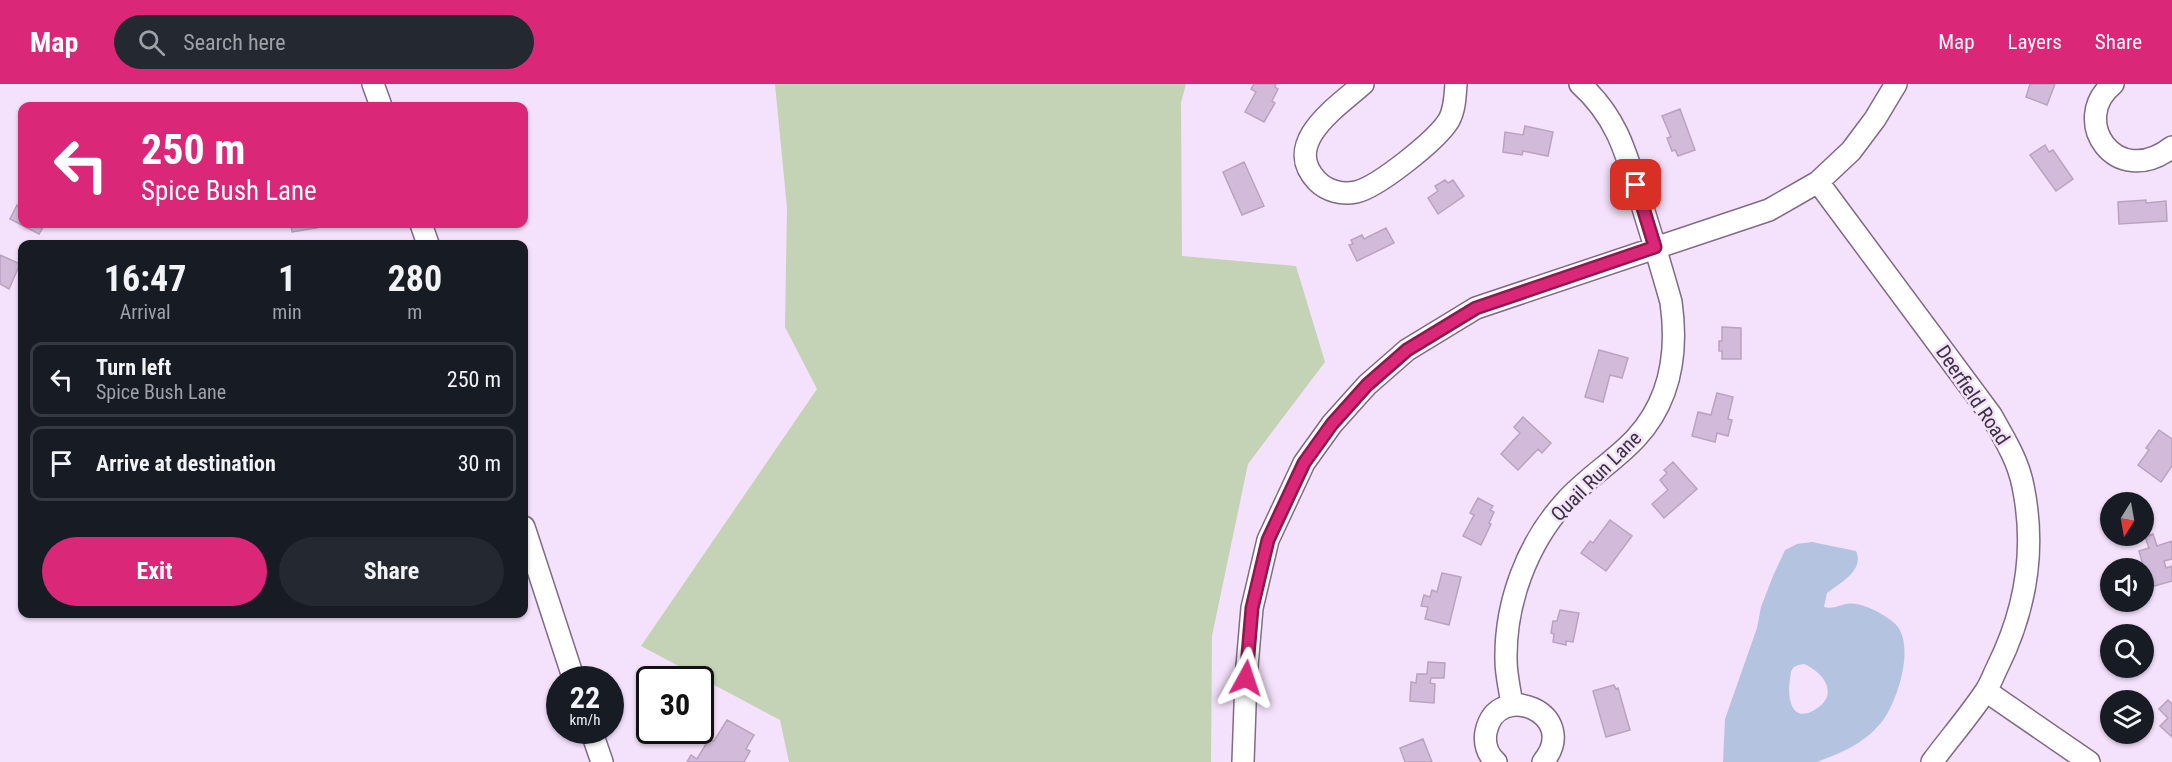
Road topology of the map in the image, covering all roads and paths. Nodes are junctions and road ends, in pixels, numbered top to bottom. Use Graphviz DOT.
graph roads {
  1 [pos="373,84"];
  2 [pos="1363,84"];
  3 [pos="1456,84"];
  4 [pos="1580,84"];
  5 [pos="1896,84"];
  6 [pos="2113,84"];
  7 [pos="380,102"];
  8 [pos="2172,147"];
  9 [pos="1818,182"];
  10 [pos="1655,247"];
  11 [pos="528,539"];
  12 [pos="569,666"];
  13 [pos="1986,691"];
  14 [pos="1512,705"];
  15 [pos="596,744"];
  16 [pos="602,762"];
  17 [pos="1243,762"];
  18 [pos="1496,762"];
  19 [pos="1543,762"];
  20 [pos="1932,762"];
  21 [pos="2089,762"];
  1 -- 7 [label="street"];
  2 -- 3 [label="street"];
  4 -- 10 [label="street, Quail Run Lane"];
  5 -- 9 [label="street"];
  6 -- 8 [label="street"];
  9 -- 10 [label="street"];
  9 -- 13 [label="street, Deerfield Road"];
  10 -- 14 [label="street, Quail Run Lane"];
  10 -- 17 [label="street"];
  11 -- 12 [label="street"];
  13 -- 20 [label="street, Deerfield Road"];
  13 -- 21 [label="street"];
  14 -- 18 [label="street"];
  14 -- 19 [label="street"];
  15 -- 16 [label="street"];
}
